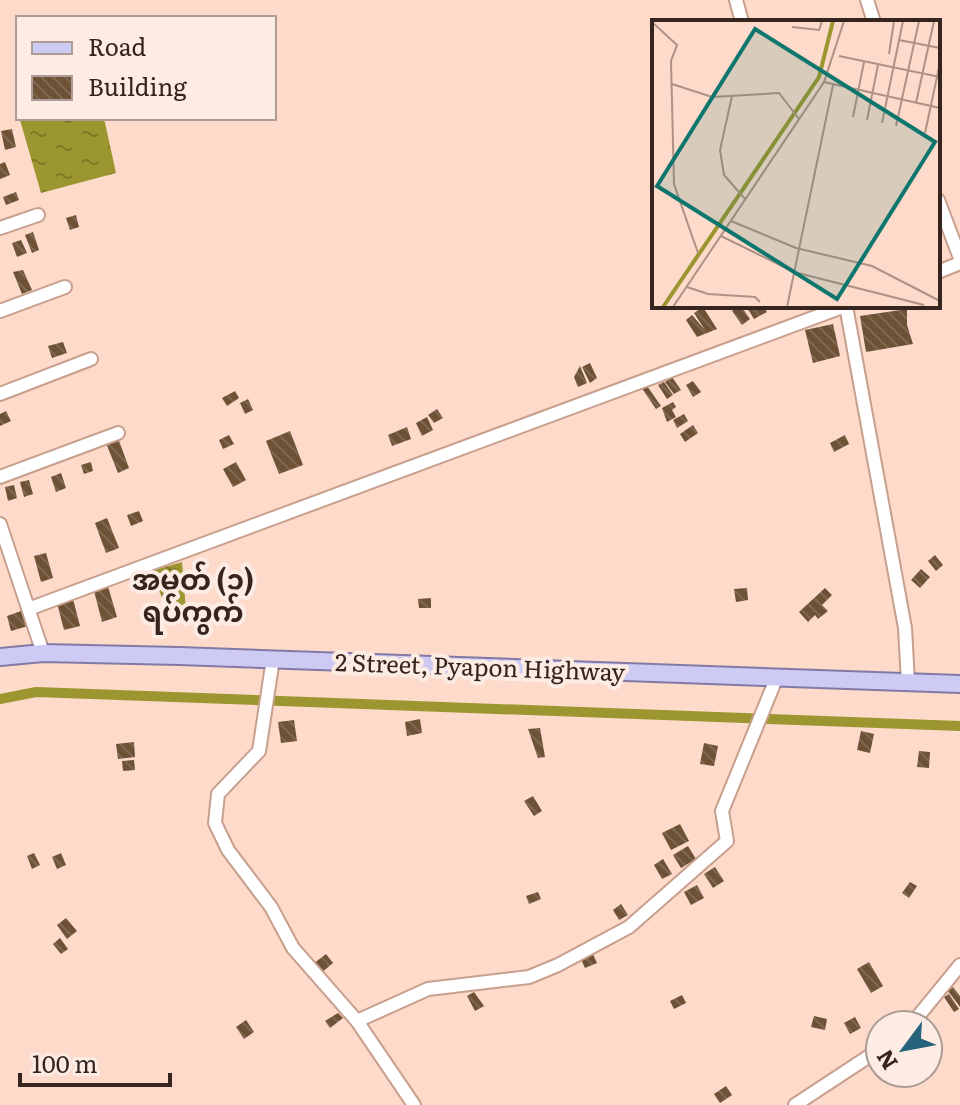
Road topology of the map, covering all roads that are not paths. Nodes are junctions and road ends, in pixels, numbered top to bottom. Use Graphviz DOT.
graph roads {
  1 [pos="736,0"];
  2 [pos="867,0"];
  3 [pos="741,20"];
  4 [pos="873,20"];
  5 [pos="940,206"];
  6 [pos="38,215"];
  7 [pos="0,228"];
  8 [pos="960,261"];
  9 [pos="940,271"];
  10 [pos="65,287"];
  11 [pos="841,308"];
  12 [pos="846,308"];
  13 [pos="0,311"];
  14 [pos="91,359"];
  15 [pos="0,394"];
  16 [pos="118,433"];
  17 [pos="0,477"];
  18 [pos="0,524"];
  19 [pos="31,608"];
  20 [pos="43,653"];
  21 [pos="0,657"];
  22 [pos="273,659"];
  23 [pos="776,679"];
  24 [pos="908,682"];
  25 [pos="960,684"];
  26 [pos="960,965"];
  27 [pos="924,1009"];
  28 [pos="357,1021"];
  29 [pos="864,1060"];
  30 [pos="414,1105"];
  31 [pos="795,1105"];
  1 -- 3 [label="street"];
  2 -- 4 [label="street"];
  5 -- 8 [label="street"];
  6 -- 7 [label="street"];
  8 -- 9 [label="street"];
  10 -- 13 [label="street"];
  11 -- 19 [label="street"];
  12 -- 24 [label="street"];
  14 -- 15 [label="street"];
  16 -- 17 [label="street"];
  18 -- 19 [label="street"];
  19 -- 20 [label="street"];
  20 -- 21 [label="main road, 2 Street, Pyapon Highway"];
  20 -- 22 [label="main road, 2 Street, Pyapon Highway"];
  22 -- 23 [label="main road, 2 Street, Pyapon Highway"];
  22 -- 28 [label="street"];
  23 -- 24 [label="main road, 2 Street, Pyapon Highway"];
  23 -- 28 [label="street"];
  24 -- 25 [label="main road, 2 Street, Pyapon Highway"];
  26 -- 27 [label="street"];
  28 -- 30 [label="street"];
  29 -- 31 [label="street"];
}
